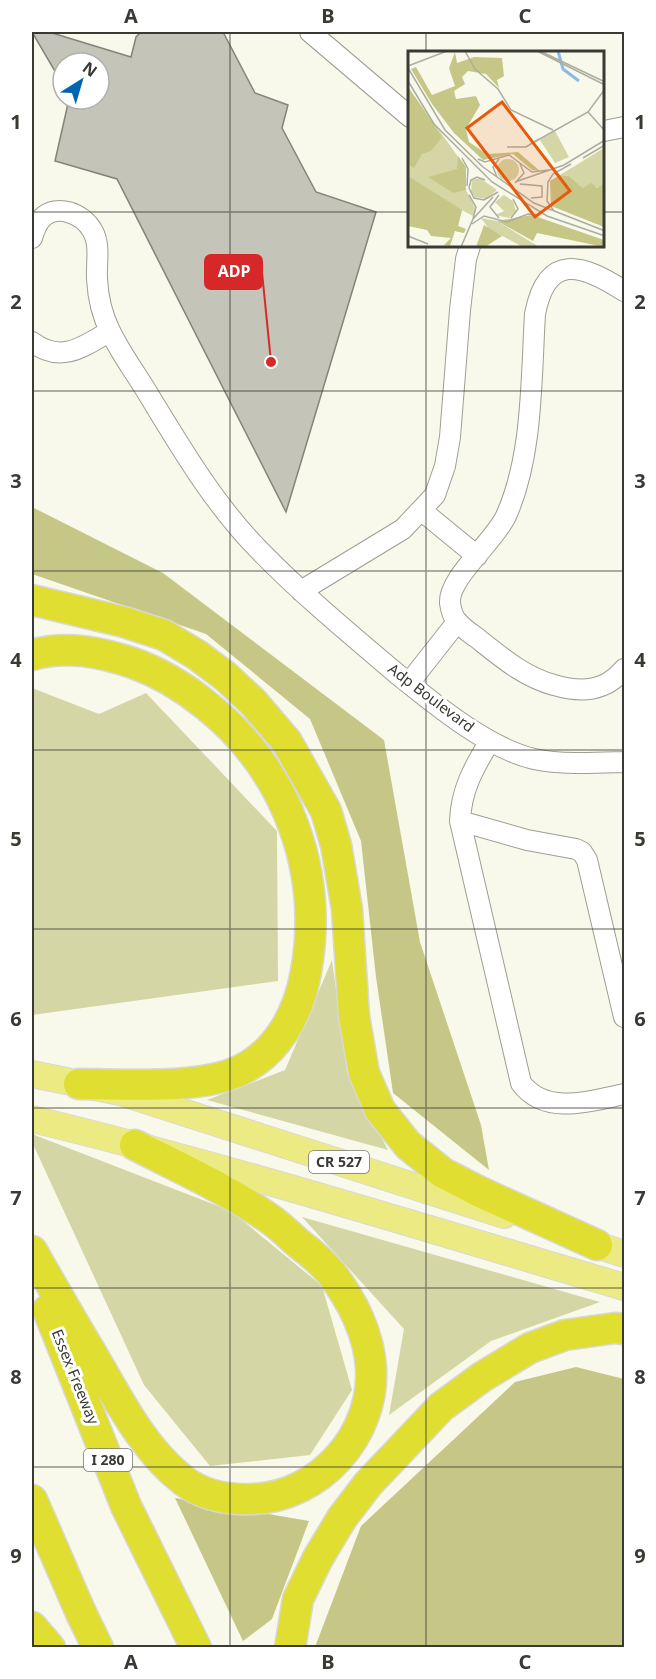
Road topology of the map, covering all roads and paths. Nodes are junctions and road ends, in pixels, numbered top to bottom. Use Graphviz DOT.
graph roads {
  1 [pos="310,32"];
  2 [pos="408,115"];
  3 [pos="624,127"];
  4 [pos="605,131"];
  5 [pos="32,238"];
  6 [pos="469,248"];
  7 [pos="624,291"];
  8 [pos="110,331"];
  9 [pos="32,342"];
  10 [pos="422,511"];
  11 [pos="477,556"];
  12 [pos="301,591"];
  13 [pos="32,600"];
  14 [pos="457,622"];
  15 [pos="32,655"];
  16 [pos="624,669"];
  17 [pos="409,683"];
  18 [pos="490,741"];
  19 [pos="624,747"];
  20 [pos="582,762"];
  21 [pos="624,762"];
  22 [pos="624,770"];
  23 [pos="460,821"];
  24 [pos="624,1017"];
  25 [pos="32,1074"];
  26 [pos="79,1084"];
  27 [pos="624,1094"];
  28 [pos="32,1119"];
  29 [pos="135,1145"];
  30 [pos="611,1249"];
  31 [pos="32,1251"];
  32 [pos="32,1268"];
  33 [pos="624,1287"];
  34 [pos="624,1329"];
  35 [pos="32,1500"];
  36 [pos="32,1627"];
  37 [pos="50,1647"];
  38 [pos="98,1647"];
  39 [pos="196,1647"];
  40 [pos="290,1647"];
  1 -- 2 [label="street"];
  3 -- 4 [label="street"];
  5 -- 8 [label="street, Adp Boulevard"];
  6 -- 10 [label="street"];
  7 -- 11 [label="street"];
  8 -- 9 [label="street"];
  8 -- 12 [label="street, Adp Boulevard"];
  10 -- 11 [label="street"];
  10 -- 12 [label="street"];
  11 -- 14 [label="street"];
  12 -- 17 [label="street, Adp Boulevard"];
  13 -- 30 [label="highway"];
  14 -- 16 [label="street"];
  14 -- 17 [label="street"];
  15 -- 26 [label="highway"];
  17 -- 18 [label="street, Adp Boulevard"];
  18 -- 20 [label="street, Adp Boulevard"];
  18 -- 23 [label="street"];
  19 -- 20 [label="street, Adp Boulevard"];
  20 -- 21 [label="street, Adp Boulevard"];
  20 -- 22 [label="street, Adp Boulevard"];
  23 -- 24 [label="street"];
  23 -- 27 [label="street"];
  25 -- 26 [label="main road, CR 527"];
  26 -- 30 [label="main road, CR 527"];
  28 -- 29 [label="main road, CR 527"];
  29 -- 31 [label="highway"];
  29 -- 33 [label="main road, CR 527"];
  32 -- 39 [label="highway, Essex Freeway / I 280"];
  34 -- 40 [label="highway"];
  35 -- 38 [label="highway"];
  36 -- 37 [label="highway"];
}
